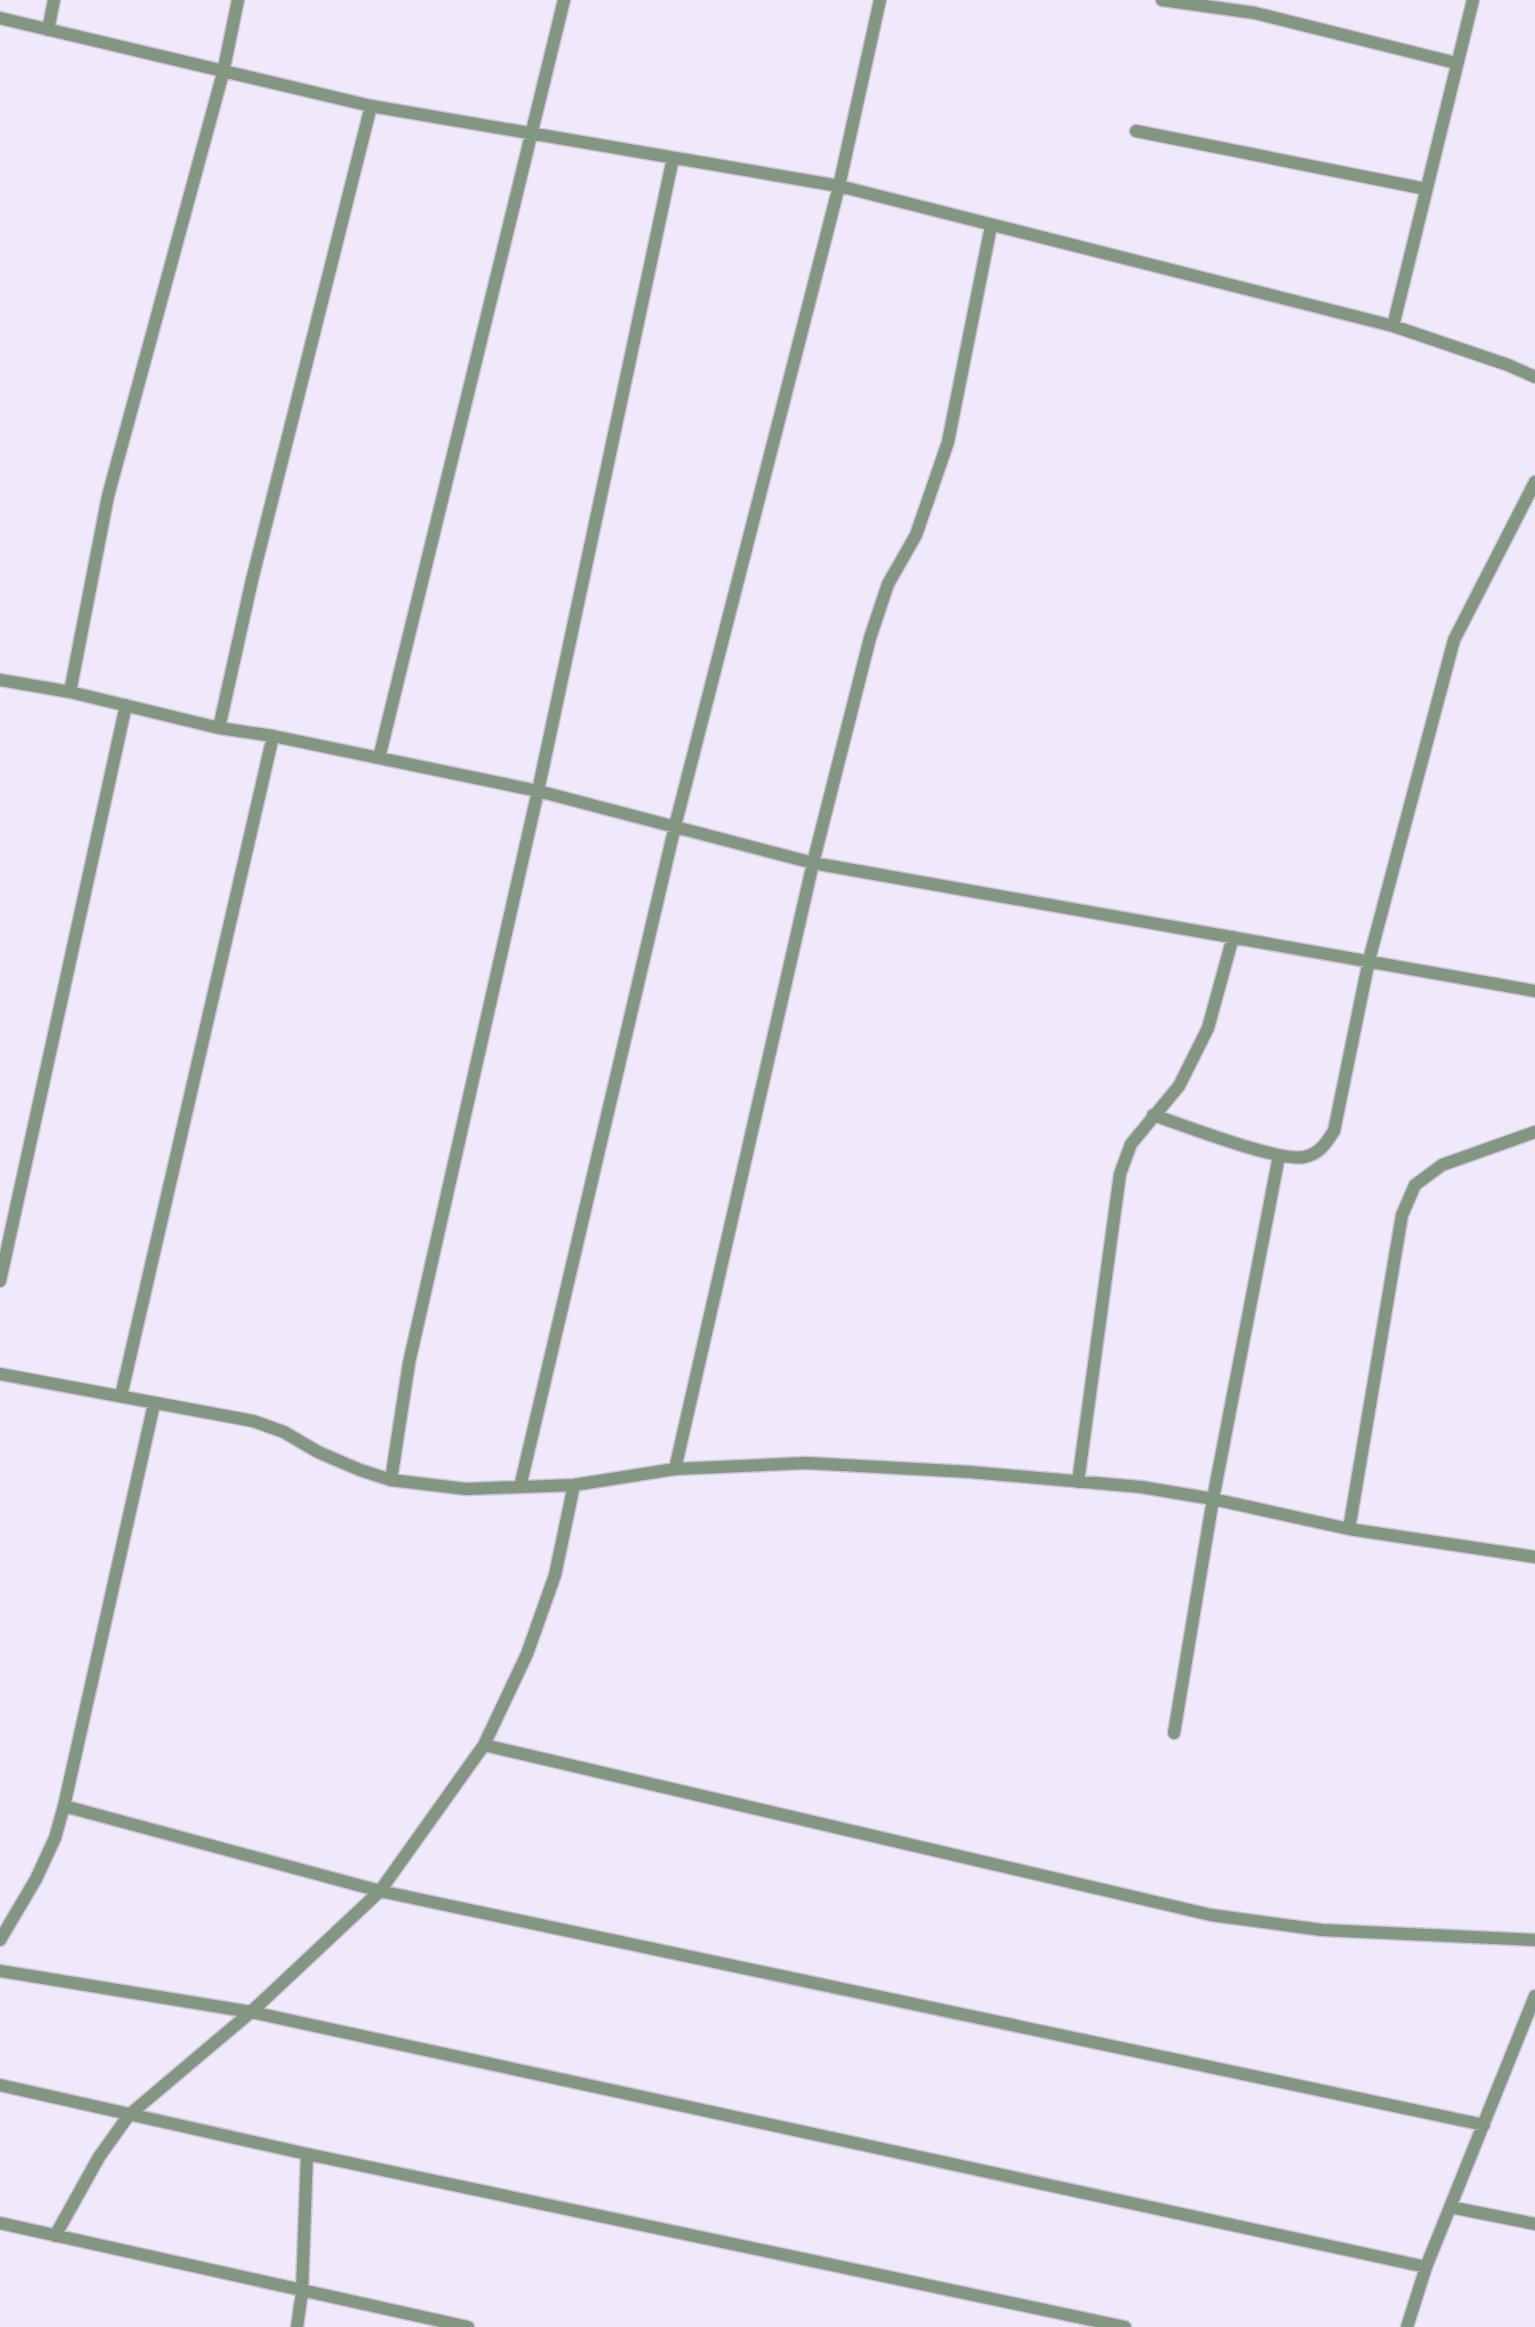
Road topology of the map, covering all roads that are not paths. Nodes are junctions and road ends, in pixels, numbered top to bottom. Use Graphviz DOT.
graph roads {
  1 [pos="54,0"];
  2 [pos="238,0"];
  3 [pos="564,0"];
  4 [pos="880,0"];
  5 [pos="1161,0"];
  6 [pos="1473,0"];
  7 [pos="0,18"];
  8 [pos="48,30"];
  9 [pos="1456,63"];
  10 [pos="223,73"];
  11 [pos="371,106"];
  12 [pos="1136,131"];
  13 [pos="533,134"];
  14 [pos="674,158"];
  15 [pos="838,186"];
  16 [pos="1426,189"];
  17 [pos="991,226"];
  18 [pos="1393,326"];
  19 [pos="1535,377"];
  20 [pos="1535,483"];
  21 [pos="0,680"];
  22 [pos="70,692"];
  23 [pos="126,705"];
  24 [pos="219,728"];
  25 [pos="273,736"];
  26 [pos="379,758"];
  27 [pos="538,791"];
  28 [pos="675,826"];
  29 [pos="813,863"];
  30 [pos="1233,937"];
  31 [pos="1369,960"];
  32 [pos="1535,991"];
  33 [pos="1154,1115"];
  34 [pos="1535,1132"];
  35 [pos="1280,1155"];
  36 [pos="0,1281"];
  37 [pos="0,1374"];
  38 [pos="121,1396"];
  39 [pos="154,1404"];
  40 [pos="675,1469"];
  41 [pos="391,1480"];
  42 [pos="1078,1482"];
  43 [pos="574,1485"];
  44 [pos="520,1487"];
  45 [pos="1214,1499"];
  46 [pos="1349,1529"];
  47 [pos="1535,1557"];
  48 [pos="1174,1733"];
  49 [pos="484,1745"];
  50 [pos="64,1806"];
  51 [pos="380,1891"];
  52 [pos="0,1940"];
  53 [pos="1535,1940"];
  54 [pos="0,1971"];
  55 [pos="1534,2001"];
  56 [pos="251,2012"];
  57 [pos="0,2085"];
  58 [pos="129,2115"];
  59 [pos="1484,2125"];
  60 [pos="306,2154"];
  61 [pos="1450,2207"];
  62 [pos="0,2223"];
  63 [pos="1535,2224"];
  64 [pos="55,2236"];
  65 [pos="1426,2267"];
  66 [pos="302,2292"];
  67 [pos="297,2327"];
  68 [pos="468,2327"];
  69 [pos="1125,2327"];
  70 [pos="1407,2327"];
  1 -- 8 [label="street"];
  2 -- 10 [label="street"];
  3 -- 13 [label="street"];
  4 -- 15 [label="street"];
  5 -- 9 [label="street"];
  6 -- 9 [label="street"];
  7 -- 8 [label="street"];
  8 -- 10 [label="street"];
  9 -- 16 [label="street"];
  10 -- 11 [label="street"];
  10 -- 22 [label="street"];
  11 -- 13 [label="street"];
  11 -- 24 [label="street"];
  12 -- 16 [label="street"];
  13 -- 14 [label="street"];
  13 -- 26 [label="street"];
  14 -- 15 [label="street"];
  14 -- 27 [label="street"];
  15 -- 17 [label="street"];
  15 -- 28 [label="street"];
  16 -- 18 [label="street"];
  17 -- 18 [label="street"];
  17 -- 29 [label="street"];
  18 -- 19 [label="street"];
  20 -- 31 [label="street"];
  21 -- 22 [label="street"];
  22 -- 23 [label="street"];
  23 -- 24 [label="street"];
  23 -- 36 [label="street"];
  24 -- 25 [label="street"];
  25 -- 26 [label="street"];
  25 -- 38 [label="street"];
  26 -- 27 [label="street"];
  27 -- 28 [label="street"];
  27 -- 41 [label="street"];
  28 -- 29 [label="street"];
  28 -- 44 [label="street"];
  29 -- 30 [label="street"];
  29 -- 40 [label="street"];
  30 -- 31 [label="street"];
  30 -- 33 [label="street"];
  31 -- 32 [label="street"];
  31 -- 35 [label="street"];
  33 -- 35 [label="street"];
  33 -- 42 [label="street"];
  34 -- 46 [label="street"];
  35 -- 45 [label="street"];
  37 -- 38 [label="street"];
  38 -- 39 [label="street"];
  39 -- 41 [label="street"];
  39 -- 50 [label="street"];
  40 -- 42 [label="street"];
  40 -- 43 [label="street"];
  41 -- 44 [label="street"];
  42 -- 45 [label="street"];
  43 -- 44 [label="street"];
  43 -- 49 [label="street"];
  45 -- 46 [label="street"];
  45 -- 48 [label="street"];
  46 -- 47 [label="street"];
  49 -- 51 [label="street"];
  49 -- 53 [label="street"];
  50 -- 51 [label="street"];
  50 -- 52 [label="street"];
  51 -- 56 [label="street"];
  51 -- 59 [label="street"];
  54 -- 56 [label="street"];
  55 -- 59 [label="street"];
  56 -- 58 [label="street"];
  56 -- 65 [label="street"];
  57 -- 58 [label="street"];
  58 -- 60 [label="street"];
  58 -- 64 [label="street"];
  59 -- 61 [label="street"];
  60 -- 66 [label="street"];
  60 -- 69 [label="street"];
  61 -- 63 [label="street"];
  61 -- 65 [label="street"];
  62 -- 64 [label="street"];
  64 -- 66 [label="street"];
  65 -- 70 [label="street"];
  66 -- 67 [label="street"];
  66 -- 68 [label="street"];
}
